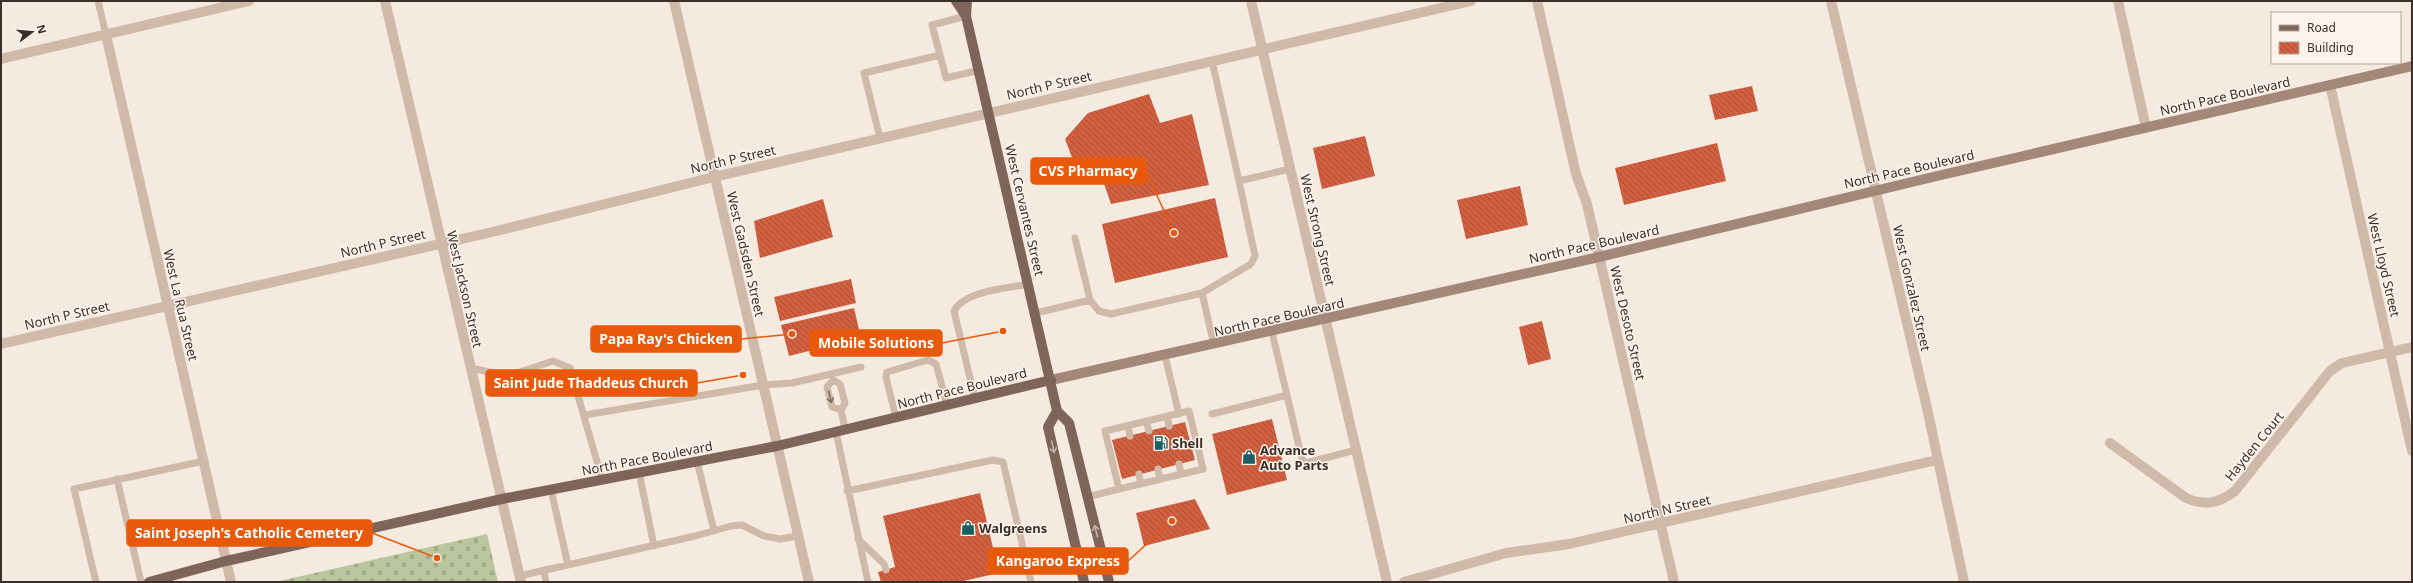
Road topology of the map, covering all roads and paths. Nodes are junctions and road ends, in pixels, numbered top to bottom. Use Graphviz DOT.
graph roads {
  1 [pos="98,1"];
  2 [pos="249,1"];
  3 [pos="385,1"];
  4 [pos="674,1"];
  5 [pos="956,1"];
  6 [pos="967,1"];
  7 [pos="1251,1"];
  8 [pos="1471,1"];
  9 [pos="1537,1"];
  10 [pos="1830,1"];
  11 [pos="2118,1"];
  12 [pos="966,16"];
  13 [pos="106,35"];
  14 [pos="1263,50"];
  15 [pos="940,55"];
  16 [pos="1,59"];
  17 [pos="1212,62"];
  18 [pos="2412,66"];
  19 [pos="980,70"];
  20 [pos="2330,85"];
  21 [pos="990,112"];
  22 [pos="2146,128"];
  23 [pos="880,138"];
  24 [pos="1290,168"];
  25 [pos="714,177"];
  26 [pos="1239,181"];
  27 [pos="1875,191"];
  28 [pos="1075,238"];
  29 [pos="441,243"];
  30 [pos="1599,257"];
  31 [pos="1029,284"];
  32 [pos="1202,293"];
  33 [pos="1090,300"];
  34 [pos="168,305"];
  35 [pos="1036,313"];
  36 [pos="1325,320"];
  37 [pos="1272,332"];
  38 [pos="1,344"];
  39 [pos="1214,345"];
  40 [pos="2412,347"];
  41 [pos="2390,352"];
  42 [pos="1165,356"];
  43 [pos="861,367"];
  44 [pos="470,368"];
  45 [pos="833,377"];
  46 [pos="1051,380"];
  47 [pos="763,385"];
  48 [pos="1287,395"];
  49 [pos="975,399"];
  50 [pos="947,405"];
  51 [pos="841,410"];
  52 [pos="1057,411"];
  53 [pos="1179,414"];
  54 [pos="1212,414"];
  55 [pos="585,415"];
  56 [pos="1167,416"];
  57 [pos="896,418"];
  58 [pos="1146,421"];
  59 [pos="1128,426"];
  60 [pos="1169,426"];
  61 [pos="841,431"];
  62 [pos="1149,431"];
  63 [pos="1130,436"];
  64 [pos="2110,443"];
  65 [pos="777,446"];
  66 [pos="1356,450"];
  67 [pos="2412,451"];
  68 [pos="1937,460"];
  69 [pos="204,461"];
  70 [pos="697,461"];
  71 [pos="1179,464"];
  72 [pos="1158,469"];
  73 [pos="639,472"];
  74 [pos="1139,474"];
  75 [pos="1181,474"];
  76 [pos="116,479"];
  77 [pos="602,479"];
  78 [pos="1160,479"];
  79 [pos="1142,484"];
  80 [pos="551,489"];
  81 [pos="1119,489"];
  82 [pos="847,491"];
  83 [pos="1087,497"];
  84 [pos="502,499"];
  85 [pos="1661,523"];
  86 [pos="714,531"];
  87 [pos="798,536"];
  88 [pos="858,539"];
  89 [pos="654,546"];
  90 [pos="226,561"];
  91 [pos="568,565"];
  92 [pos="544,570"];
  93 [pos="886,570"];
  94 [pos="520,579"];
  95 [pos="96,582"];
  96 [pos="141,582"];
  97 [pos="149,582"];
  98 [pos="231,582"];
  99 [pos="546,582"];
  100 [pos="809,582"];
  101 [pos="868,582"];
  102 [pos="1031,582"];
  103 [pos="1084,582"];
  104 [pos="1109,582"];
  105 [pos="1387,582"];
  106 [pos="1404,582"];
  107 [pos="1674,582"];
  108 [pos="1964,582"];
  1 -- 13 [label="lane"];
  2 -- 13 [label="street"];
  3 -- 29 [label="street, West Jackson Street"];
  4 -- 25 [label="street, West Gadsden Street"];
  5 -- 12 [label="main road, West Cervantes Street"];
  6 -- 12 [label="main road, West Cervantes Street"];
  7 -- 14 [label="street, West Strong Street"];
  8 -- 14 [label="street, North P Street"];
  9 -- 30 [label="street, West Desoto Street"];
  10 -- 27 [label="street, West Gonzalez Street"];
  11 -- 22 [label="street"];
  12 -- 15 [label="lane"];
  12 -- 19 [label="main road, West Cervantes Street"];
  13 -- 16 [label="street"];
  13 -- 34 [label="street, West La Rua Street"];
  14 -- 17 [label="street, North P Street"];
  14 -- 24 [label="street, West Strong Street"];
  15 -- 19 [label="lane"];
  15 -- 23 [label="lane"];
  17 -- 21 [label="street, North P Street"];
  17 -- 26 [label="lane"];
  18 -- 20 [label="main road, North Pace Boulevard"];
  19 -- 21 [label="main road, West Cervantes Street"];
  20 -- 22 [label="main road, North Pace Boulevard"];
  20 -- 41 [label="street, West Lloyd Street"];
  21 -- 23 [label="street, North P Street"];
  21 -- 31 [label="main road, West Cervantes Street"];
  22 -- 27 [label="main road, North Pace Boulevard"];
  23 -- 25 [label="street, North P Street"];
  24 -- 26 [label="lane"];
  24 -- 36 [label="street, West Strong Street"];
  25 -- 29 [label="street, North P Street"];
  25 -- 47 [label="street, West Gadsden Street"];
  26 -- 32 [label="lane"];
  27 -- 30 [label="main road, North Pace Boulevard"];
  27 -- 68 [label="street, West Gonzalez Street"];
  28 -- 33 [label="lane"];
  29 -- 34 [label="street, North P Street"];
  29 -- 44 [label="street, West Jackson Street"];
  30 -- 36 [label="main road, North Pace Boulevard"];
  30 -- 85 [label="street, West Desoto Street"];
  31 -- 35 [label="main road, West Cervantes Street"];
  31 -- 49 [label="lane"];
  32 -- 33 [label="lane"];
  32 -- 39 [label="lane"];
  33 -- 35 [label="lane"];
  34 -- 38 [label="street, North P Street"];
  34 -- 69 [label="street, West La Rua Street"];
  35 -- 46 [label="main road, West Cervantes Street"];
  36 -- 37 [label="main road, North Pace Boulevard"];
  36 -- 66 [label="street, West Strong Street"];
  37 -- 39 [label="main road, North Pace Boulevard"];
  37 -- 48 [label="lane"];
  39 -- 42 [label="main road, North Pace Boulevard"];
  40 -- 41 [label="street"];
  41 -- 64 [label="street, Hayden Court"];
  41 -- 67 [label="street, West Lloyd Street"];
  42 -- 46 [label="main road, North Pace Boulevard"];
  42 -- 53 [label="lane"];
  43 -- 45 [label="lane"];
  44 -- 55 [label="lane"];
  44 -- 84 [label="street, West Jackson Street"];
  45 -- 47 [label="lane"];
  45 -- 51 [label="lane"];
  45 -- 51 [label="lane, one-way"];
  46 -- 49 [label="main road, North Pace Boulevard"];
  46 -- 52 [label="main road, West Cervantes Street"];
  47 -- 55 [label="lane"];
  47 -- 65 [label="street, West Gadsden Street"];
  48 -- 54 [label="lane"];
  48 -- 66 [label="lane"];
  49 -- 50 [label="main road, North Pace Boulevard"];
  50 -- 57 [label="main road, North Pace Boulevard"];
  50 -- 57 [label="lane"];
  51 -- 61 [label="lane"];
  52 -- 83 [label="main road, West Cervantes Street"];
  52 -- 103 [label="main road, one-way"];
  53 -- 56 [label="lane"];
  53 -- 75 [label="lane"];
  55 -- 77 [label="lane"];
  56 -- 58 [label="lane"];
  56 -- 60 [label="lane"];
  57 -- 61 [label="main road, North Pace Boulevard"];
  58 -- 59 [label="lane"];
  58 -- 62 [label="lane"];
  59 -- 63 [label="lane"];
  59 -- 81 [label="lane"];
  61 -- 65 [label="main road, North Pace Boulevard"];
  61 -- 82 [label="lane"];
  65 -- 70 [label="main road, North Pace Boulevard"];
  65 -- 87 [label="street, West Gadsden Street"];
  66 -- 105 [label="street, West Strong Street"];
  68 -- 85 [label="street, North N Street"];
  68 -- 108 [label="street, West Gonzalez Street"];
  69 -- 76 [label="lane"];
  69 -- 90 [label="street, West La Rua Street"];
  70 -- 73 [label="main road, North Pace Boulevard"];
  70 -- 86 [label="lane"];
  71 -- 75 [label="lane"];
  72 -- 78 [label="lane"];
  73 -- 77 [label="main road, North Pace Boulevard"];
  73 -- 89 [label="lane"];
  74 -- 79 [label="lane"];
  75 -- 78 [label="lane"];
  76 -- 95 [label="lane"];
  76 -- 96 [label="lane"];
  77 -- 80 [label="main road, North Pace Boulevard"];
  78 -- 79 [label="lane"];
  79 -- 81 [label="lane"];
  80 -- 84 [label="main road, North Pace Boulevard"];
  80 -- 91 [label="lane"];
  81 -- 83 [label="lane"];
  82 -- 88 [label="lane"];
  82 -- 102 [label="lane"];
  104 -- 83 [label="main road, West Cervantes Street, one-way"];
  84 -- 90 [label="main road, North Pace Boulevard"];
  84 -- 94 [label="street, West Jackson Street"];
  85 -- 106 [label="street, North N Street"];
  85 -- 107 [label="street, West Desoto Street"];
  86 -- 87 [label="lane"];
  86 -- 89 [label="lane"];
  87 -- 100 [label="street, West Gadsden Street"];
  88 -- 93 [label="lane"];
  88 -- 101 [label="lane"];
  89 -- 91 [label="lane"];
  90 -- 97 [label="main road, North Pace Boulevard"];
  90 -- 98 [label="street, West La Rua Street"];
  91 -- 92 [label="lane"];
  92 -- 94 [label="lane"];
  92 -- 99 [label="lane"];
}
